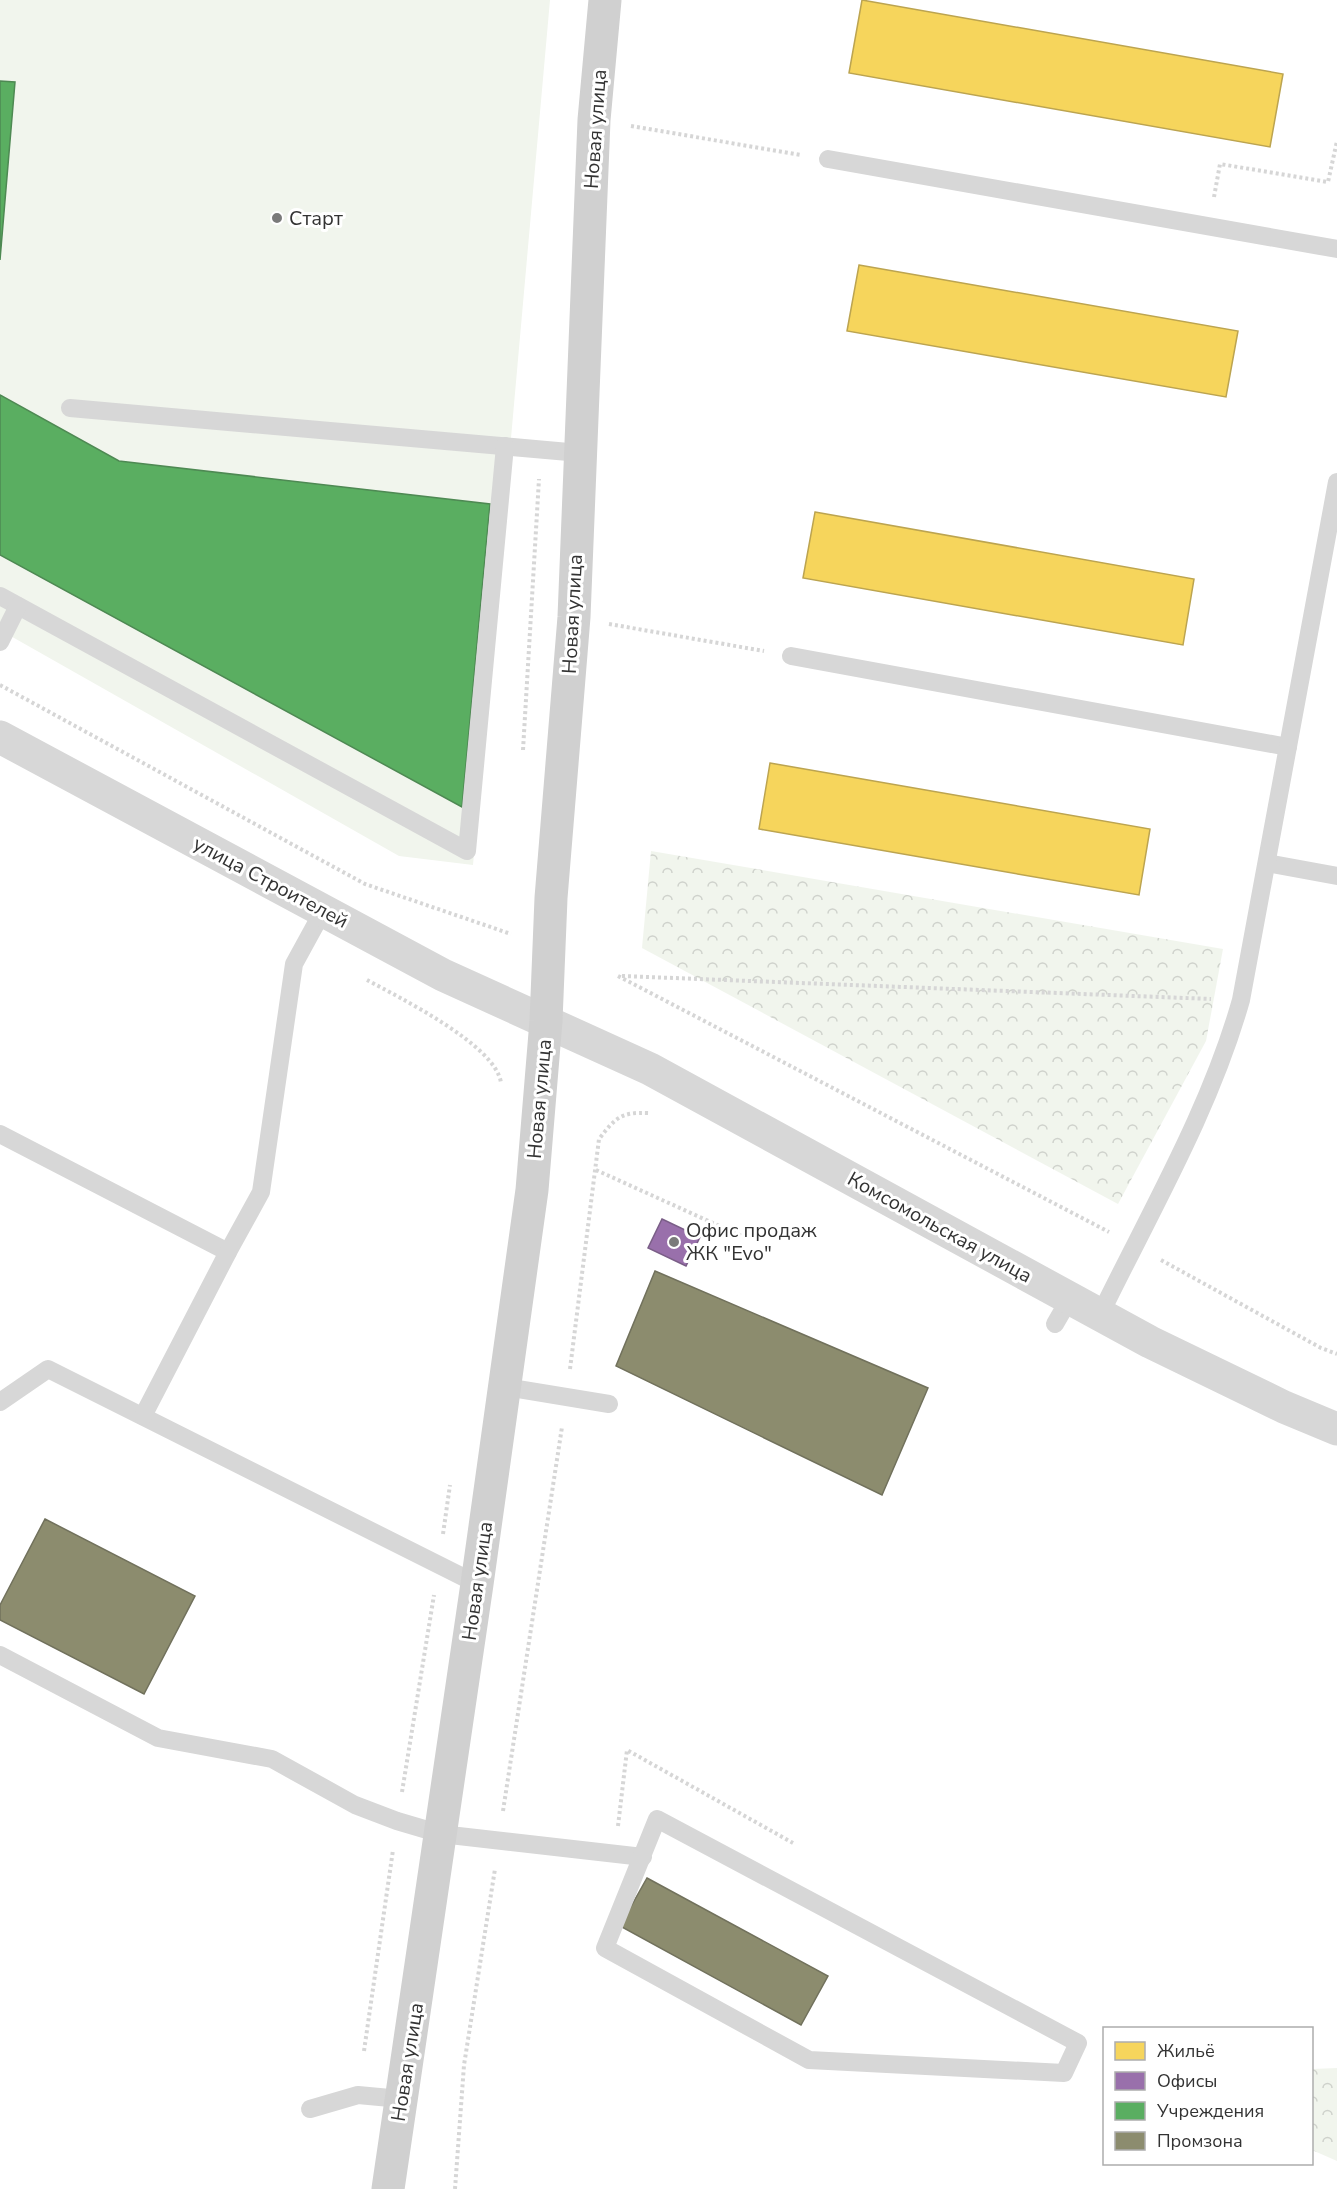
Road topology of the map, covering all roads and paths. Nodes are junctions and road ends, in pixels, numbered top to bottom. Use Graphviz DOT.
graph roads {
  1 [pos="605,0"];
  2 [pos="594,120"];
  3 [pos="1337,141"];
  4 [pos="779,151"];
  5 [pos="828,159"];
  6 [pos="1209,227"];
  7 [pos="1337,249"];
  8 [pos="70,408"];
  9 [pos="505,446"];
  10 [pos="580,453"];
  11 [pos="1337,482"];
  12 [pos="0,596"];
  13 [pos="18,606"];
  14 [pos="646,631"];
  15 [pos="0,642"];
  16 [pos="747,648"];
  17 [pos="791,656"];
  18 [pos="0,685"];
  19 [pos="0,736"];
  20 [pos="1288,747"];
  21 [pos="1267,863"];
  22 [pos="1337,876"];
  23 [pos="323,911"];
  24 [pos="512,934"];
  25 [pos="1241,1000"];
  26 [pos="546,1021"];
  27 [pos="461,1035"];
  28 [pos="501,1086"];
  29 [pos="654,1113"];
  30 [pos="0,1134"];
  31 [pos="596,1170"];
  32 [pos="746,1238"];
  33 [pos="1134,1245"];
  34 [pos="228,1252"];
  35 [pos="1100,1315"];
  36 [pos="1337,1354"];
  37 [pos="505,1388"];
  38 [pos="566,1397"];
  39 [pos="0,1402"];
  40 [pos="609,1404"];
  41 [pos="143,1416"];
  42 [pos="1337,1429"];
  43 [pos="451,1482"];
  44 [pos="438,1564"];
  45 [pos="477,1584"];
  46 [pos="0,1655"];
  47 [pos="397,1821"];
  48 [pos="617,1832"];
  49 [pos="441,1834"];
  50 [pos="499,1841"];
  51 [pos="794,1843"];
  52 [pos="643,1857"];
  53 [pos="364,2051"];
  54 [pos="401,2099"];
  55 [pos="310,2109"];
  56 [pos="388,2189"];
  57 [pos="455,2189"];
  1 -- 2 [label="street, Новая улица"];
  2 -- 4 [label="path"];
  2 -- 10 [label="street, Новая улица"];
  3 -- 6 [label="path"];
  5 -- 6 [label="lane"];
  6 -- 7 [label="lane"];
  8 -- 9 [label="lane"];
  9 -- 10 [label="lane"];
  9 -- 13 [label="lane"];
  10 -- 26 [label="street, Новая улица"];
  11 -- 20 [label="lane"];
  12 -- 13 [label="lane"];
  13 -- 15 [label="lane"];
  14 -- 16 [label="path"];
  17 -- 20 [label="lane"];
  18 -- 24 [label="path"];
  19 -- 23 [label="street, улица Строителей"];
  20 -- 21 [label="lane"];
  21 -- 22 [label="lane"];
  21 -- 25 [label="lane"];
  23 -- 26 [label="street, улица Строителей"];
  23 -- 34 [label="lane"];
  25 -- 33 [label="lane"];
  25 -- 33 [label="path"];
  26 -- 35 [label="street, Комсомольская улица"];
  26 -- 37 [label="street, Новая улица"];
  27 -- 28 [label="path"];
  29 -- 31 [label="path"];
  30 -- 34 [label="lane"];
  31 -- 32 [label="path"];
  31 -- 38 [label="path"];
  33 -- 35 [label="lane"];
  33 -- 36 [label="path"];
  34 -- 41 [label="lane"];
  35 -- 42 [label="street, Комсомольская улица"];
  37 -- 38 [label="lane"];
  37 -- 45 [label="street, Новая улица"];
  38 -- 40 [label="lane"];
  38 -- 50 [label="path"];
  39 -- 41 [label="lane"];
  41 -- 44 [label="lane"];
  43 -- 44 [label="path"];
  44 -- 45 [label="lane"];
  44 -- 47 [label="path"];
  45 -- 49 [label="street, Новая улица"];
  46 -- 47 [label="lane"];
  47 -- 49 [label="lane"];
  47 -- 53 [label="path"];
  48 -- 51 [label="path"];
  49 -- 50 [label="lane"];
  49 -- 54 [label="street, Новая улица"];
  50 -- 52 [label="lane"];
  50 -- 57 [label="path"];
  52 -- 52 [label="lane"];
  54 -- 55 [label="lane"];
  54 -- 56 [label="street, Новая улица"];
}
